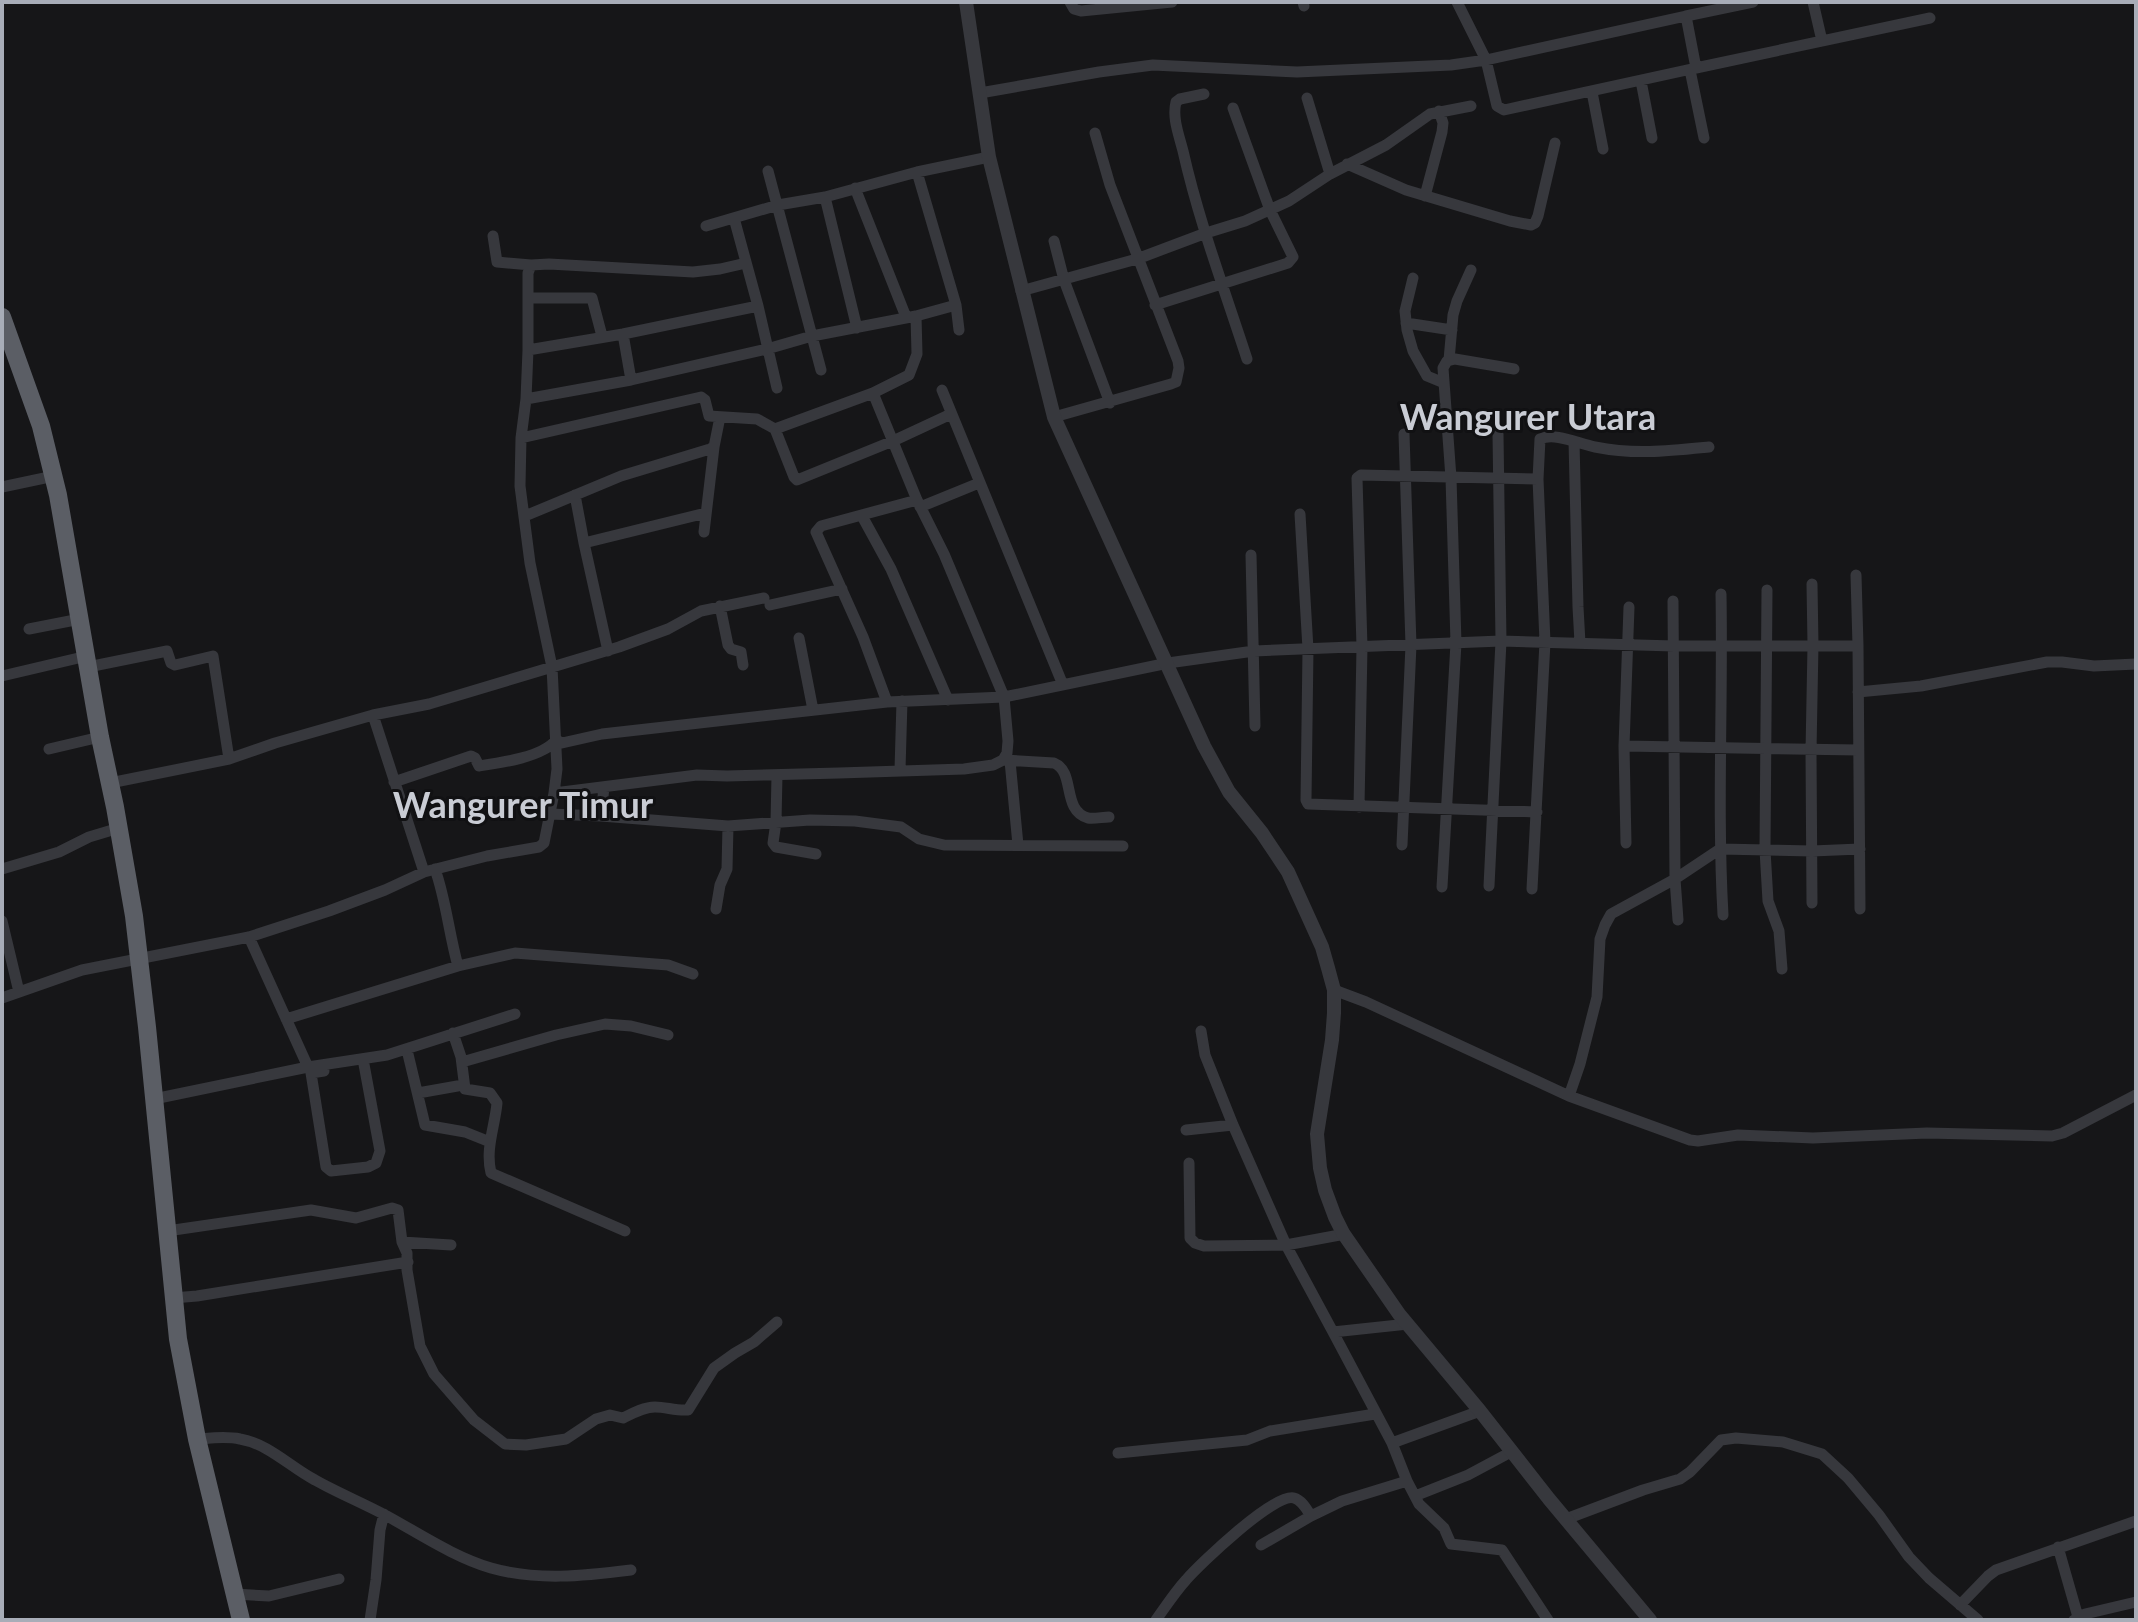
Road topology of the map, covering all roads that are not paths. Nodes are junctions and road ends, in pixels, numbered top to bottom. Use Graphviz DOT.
graph roads {
  1 [pos="966,2"];
  2 [pos="1070,2"];
  3 [pos="1172,2"];
  4 [pos="1457,2"];
  5 [pos="1753,2"];
  6 [pos="1813,2"];
  7 [pos="1686,16"];
  8 [pos="1930,18"];
  9 [pos="1822,41"];
  10 [pos="1486,60"];
  11 [pos="1693,69"];
  12 [pos="1641,81"];
  13 [pos="1592,92"];
  14 [pos="980,93"];
  15 [pos="1204,94"];
  16 [pos="1307,98"];
  17 [pos="1471,106"];
  18 [pos="1233,108"];
  19 [pos="1439,111"];
  20 [pos="1095,133"];
  21 [pos="1652,138"];
  22 [pos="1704,138"];
  23 [pos="1555,143"];
  24 [pos="1603,149"];
  25 [pos="989,157"];
  26 [pos="1347,164"];
  27 [pos="768,171"];
  28 [pos="917,172"];
  29 [pos="1330,174"];
  30 [pos="855,188"];
  31 [pos="1425,196"];
  32 [pos="825,197"];
  33 [pos="778,205"];
  34 [pos="1270,210"];
  35 [pos="734,218"];
  36 [pos="706,226"];
  37 [pos="1206,233"];
  38 [pos="493,236"];
  39 [pos="1054,241"];
  40 [pos="1137,259"];
  41 [pos="746,263"];
  42 [pos="531,265"];
  43 [pos="1471,270"];
  44 [pos="1413,278"];
  45 [pos="1064,280"];
  46 [pos="1224,285"];
  47 [pos="1021,291"];
  48 [pos="528,298"];
  49 [pos="956,305"];
  50 [pos="1155,305"];
  51 [pos="758,306"];
  52 [pos="911,316"];
  53 [pos="2,317"];
  54 [pos="1406,323"];
  55 [pos="857,328"];
  56 [pos="959,330"];
  57 [pos="1452,330"];
  58 [pos="623,334"];
  59 [pos="602,336"];
  60 [pos="812,336"];
  61 [pos="767,349"];
  62 [pos="528,350"];
  63 [pos="1247,359"];
  64 [pos="1449,360"];
  65 [pos="1514,369"];
  66 [pos="821,370"];
  67 [pos="631,380"];
  68 [pos="1444,383"];
  69 [pos="777,388"];
  70 [pos="942,390"];
  71 [pos="873,393"];
  72 [pos="526,399"];
  73 [pos="1110,403"];
  74 [pos="951,414"];
  75 [pos="720,417"];
  76 [pos="1054,417"];
  77 [pos="775,429"];
  78 [pos="1404,434"];
  79 [pos="1498,434"];
  80 [pos="521,438"];
  81 [pos="893,441"];
  82 [pos="1574,441"];
  83 [pos="714,447"];
  84 [pos="1709,447"];
  85 [pos="54,476"];
  86 [pos="1405,477"];
  87 [pos="1498,477"];
  88 [pos="1451,478"];
  89 [pos="1538,479"];
  90 [pos="979,483"];
  91 [pos="2,487"];
  92 [pos="575,495"];
  93 [pos="918,503"];
  94 [pos="706,513"];
  95 [pos="1300,514"];
  96 [pos="525,516"];
  97 [pos="862,516"];
  98 [pos="704,532"];
  99 [pos="584,543"];
  100 [pos="1251,555"];
  101 [pos="1856,575"];
  102 [pos="1812,584"];
  103 [pos="842,589"];
  104 [pos="1767,590"];
  105 [pos="1721,594"];
  106 [pos="1673,601"];
  107 [pos="720,606"];
  108 [pos="1629,607"];
  109 [pos="80,619"];
  110 [pos="29,629"];
  111 [pos="799,638"];
  112 [pos="1501,641"];
  113 [pos="1545,642"];
  114 [pos="1456,643"];
  115 [pos="1580,643"];
  116 [pos="1411,645"];
  117 [pos="1628,645"];
  118 [pos="1813,645"];
  119 [pos="1674,646"];
  120 [pos="1722,646"];
  121 [pos="1768,646"];
  122 [pos="1858,646"];
  123 [pos="1362,647"];
  124 [pos="1308,649"];
  125 [pos="608,651"];
  126 [pos="1254,651"];
  127 [pos="88,662"];
  128 [pos="1168,663"];
  129 [pos="2136,664"];
  130 [pos="743,665"];
  131 [pos="552,667"];
  132 [pos="2,676"];
  133 [pos="1063,685"];
  134 [pos="1858,692"];
  135 [pos="1004,697"];
  136 [pos="948,700"];
  137 [pos="902,701"];
  138 [pos="887,702"];
  139 [pos="813,710"];
  140 [pos="373,715"];
  141 [pos="1255,726"];
  142 [pos="100,737"];
  143 [pos="556,740"];
  144 [pos="1624,746"];
  145 [pos="1673,748"];
  146 [pos="49,749"];
  147 [pos="1721,749"];
  148 [pos="1767,749"];
  149 [pos="1858,750"];
  150 [pos="1811,751"];
  151 [pos="229,759"];
  152 [pos="1006,760"];
  153 [pos="900,770"];
  154 [pos="777,775"];
  155 [pos="394,782"];
  156 [pos="110,783"];
  157 [pos="604,787"];
  158 [pos="554,793"];
  159 [pos="1359,807"];
  160 [pos="1404,808"];
  161 [pos="1447,809"];
  162 [pos="1491,809"];
  163 [pos="1537,812"];
  164 [pos="550,814"];
  165 [pos="601,816"];
  166 [pos="1109,817"];
  167 [pos="776,822"];
  168 [pos="728,826"];
  169 [pos="119,828"];
  170 [pos="1626,843"];
  171 [pos="1018,845"];
  172 [pos="1402,845"];
  173 [pos="1123,846"];
  174 [pos="1720,849"];
  175 [pos="1860,849"];
  176 [pos="1765,850"];
  177 [pos="1812,851"];
  178 [pos="816,854"];
  179 [pos="2,869"];
  180 [pos="429,871"];
  181 [pos="1675,879"];
  182 [pos="1489,886"];
  183 [pos="1442,887"];
  184 [pos="1532,889"];
  185 [pos="1812,903"];
  186 [pos="716,909"];
  187 [pos="1860,909"];
  188 [pos="1723,915"];
  189 [pos="1678,920"];
  190 [pos="2,921"];
  191 [pos="249,937"];
  192 [pos="139,958"];
  193 [pos="458,966"];
  194 [pos="1782,969"];
  195 [pos="693,974"];
  196 [pos="1334,990"];
  197 [pos="19,992"];
  198 [pos="2,998"];
  199 [pos="515,1014"];
  200 [pos="286,1019"];
  201 [pos="1201,1031"];
  202 [pos="453,1033"];
  203 [pos="668,1035"];
  204 [pos="407,1050"];
  205 [pos="363,1062"];
  206 [pos="462,1062"];
  207 [pos="308,1067"];
  208 [pos="463,1085"];
  209 [pos="418,1093"];
  210 [pos="2136,1095"];
  211 [pos="1569,1096"];
  212 [pos="154,1099"];
  213 [pos="1233,1125"];
  214 [pos="1186,1130"];
  215 [pos="490,1142"];
  216 [pos="1189,1163"];
  217 [pos="167,1231"];
  218 [pos="625,1231"];
  219 [pos="1345,1234"];
  220 [pos="402,1242"];
  221 [pos="451,1245"];
  222 [pos="1286,1245"];
  223 [pos="408,1262"];
  224 [pos="173,1298"];
  225 [pos="777,1322"];
  226 [pos="1408,1324"];
  227 [pos="1333,1332"];
  228 [pos="1480,1411"];
  229 [pos="1375,1414"];
  230 [pos="197,1439"];
  231 [pos="1392,1443"];
  232 [pos="1511,1452"];
  233 [pos="1118,1453"];
  234 [pos="1407,1481"];
  235 [pos="1415,1496"];
  236 [pos="384,1514"];
  237 [pos="1311,1516"];
  238 [pos="1566,1519"];
  239 [pos="2136,1521"];
  240 [pos="1261,1545"];
  241 [pos="2058,1547"];
  242 [pos="631,1570"];
  243 [pos="339,1579"];
  244 [pos="234,1594"];
  245 [pos="2136,1602"];
  246 [pos="1960,1605"];
  247 [pos="2076,1618"];
  248 [pos="241,1620"];
  249 [pos="370,1620"];
  250 [pos="1156,1620"];
  251 [pos="1548,1620"];
  252 [pos="1648,1620"];
  253 [pos="1978,1620"];
  1 -- 14 [label="street"];
  2 -- 3 [label="street"];
  4 -- 10 [label="street"];
  5 -- 7 [label="street"];
  6 -- 9 [label="street"];
  7 -- 10 [label="street"];
  7 -- 11 [label="street"];
  8 -- 9 [label="street"];
  9 -- 11 [label="street"];
  10 -- 13 [label="street"];
  10 -- 14 [label="street"];
  11 -- 12 [label="street"];
  11 -- 22 [label="street"];
  12 -- 13 [label="street"];
  12 -- 21 [label="street"];
  13 -- 24 [label="street"];
  14 -- 25 [label="street"];
  15 -- 37 [label="street"];
  16 -- 29 [label="street"];
  17 -- 19 [label="street"];
  18 -- 34 [label="street"];
  19 -- 26 [label="street"];
  19 -- 31 [label="street"];
  20 -- 40 [label="street"];
  23 -- 31 [label="street"];
  25 -- 28 [label="street"];
  25 -- 47 [label="street"];
  26 -- 29 [label="street"];
  26 -- 31 [label="street"];
  27 -- 33 [label="street"];
  28 -- 30 [label="street"];
  28 -- 49 [label="street"];
  29 -- 34 [label="street"];
  30 -- 32 [label="street"];
  30 -- 52 [label="street"];
  32 -- 33 [label="street"];
  32 -- 55 [label="street"];
  33 -- 35 [label="street"];
  33 -- 60 [label="street"];
  34 -- 37 [label="street"];
  34 -- 46 [label="street"];
  35 -- 36 [label="street"];
  35 -- 41 [label="street"];
  37 -- 40 [label="street"];
  37 -- 46 [label="street"];
  38 -- 42 [label="street"];
  39 -- 45 [label="street"];
  40 -- 45 [label="street"];
  40 -- 50 [label="street"];
  41 -- 42 [label="street"];
  41 -- 51 [label="street"];
  42 -- 48 [label="street"];
  43 -- 57 [label="street"];
  44 -- 54 [label="street"];
  45 -- 47 [label="street"];
  45 -- 73 [label="street"];
  46 -- 50 [label="street"];
  46 -- 63 [label="street"];
  47 -- 76 [label="street"];
  48 -- 59 [label="street"];
  48 -- 62 [label="street"];
  49 -- 52 [label="street"];
  49 -- 56 [label="street"];
  50 -- 73 [label="street"];
  51 -- 58 [label="street"];
  51 -- 61 [label="street"];
  52 -- 55 [label="street"];
  52 -- 71 [label="street"];
  53 -- 85 [label="highway"];
  54 -- 57 [label="street"];
  54 -- 68 [label="street"];
  55 -- 60 [label="street"];
  57 -- 64 [label="street"];
  58 -- 59 [label="street"];
  58 -- 67 [label="street"];
  59 -- 62 [label="street"];
  60 -- 61 [label="street"];
  60 -- 66 [label="street"];
  61 -- 67 [label="street"];
  61 -- 69 [label="street"];
  62 -- 72 [label="street"];
  64 -- 65 [label="street"];
  64 -- 68 [label="street"];
  67 -- 72 [label="street"];
  68 -- 88 [label="street"];
  70 -- 74 [label="street"];
  71 -- 77 [label="street"];
  71 -- 81 [label="street"];
  72 -- 80 [label="street"];
  73 -- 76 [label="street"];
  74 -- 81 [label="street"];
  74 -- 90 [label="street"];
  75 -- 77 [label="street"];
  75 -- 80 [label="street"];
  75 -- 83 [label="street"];
  76 -- 128 [label="street"];
  77 -- 81 [label="street"];
  78 -- 86 [label="street"];
  79 -- 87 [label="street"];
  80 -- 96 [label="street"];
  81 -- 93 [label="street"];
  82 -- 84 [label="street"];
  82 -- 89 [label="street"];
  82 -- 115 [label="street"];
  83 -- 92 [label="street"];
  83 -- 94 [label="street"];
  85 -- 91 [label="street"];
  85 -- 109 [label="highway"];
  86 -- 88 [label="street"];
  86 -- 116 [label="street"];
  86 -- 123 [label="street"];
  87 -- 88 [label="street"];
  87 -- 89 [label="street"];
  87 -- 112 [label="street"];
  88 -- 114 [label="street"];
  89 -- 113 [label="street"];
  90 -- 93 [label="street"];
  90 -- 133 [label="street"];
  92 -- 96 [label="street"];
  92 -- 99 [label="street"];
  93 -- 97 [label="street"];
  93 -- 135 [label="street"];
  94 -- 98 [label="street"];
  94 -- 99 [label="street"];
  95 -- 124 [label="street"];
  96 -- 131 [label="street"];
  97 -- 103 [label="street"];
  97 -- 136 [label="street"];
  99 -- 125 [label="street"];
  100 -- 126 [label="street"];
  101 -- 122 [label="street"];
  102 -- 118 [label="street"];
  103 -- 107 [label="street"];
  103 -- 138 [label="street"];
  104 -- 121 [label="street"];
  105 -- 120 [label="street"];
  106 -- 119 [label="street"];
  107 -- 125 [label="street"];
  107 -- 130 [label="street"];
  108 -- 117 [label="street"];
  109 -- 110 [label="street"];
  109 -- 127 [label="highway"];
  111 -- 139 [label="street"];
  112 -- 113 [label="street"];
  112 -- 114 [label="street"];
  112 -- 162 [label="street"];
  113 -- 115 [label="street"];
  113 -- 163 [label="street"];
  114 -- 116 [label="street"];
  114 -- 161 [label="street"];
  115 -- 117 [label="street"];
  116 -- 123 [label="street"];
  116 -- 160 [label="street"];
  117 -- 119 [label="street"];
  117 -- 144 [label="street"];
  118 -- 121 [label="street"];
  118 -- 122 [label="street"];
  118 -- 150 [label="street"];
  119 -- 120 [label="street"];
  119 -- 145 [label="street"];
  120 -- 121 [label="street"];
  120 -- 147 [label="street"];
  121 -- 148 [label="street"];
  122 -- 134 [label="street"];
  123 -- 124 [label="street"];
  123 -- 159 [label="street"];
  124 -- 126 [label="street"];
  124 -- 159 [label="street"];
  125 -- 131 [label="street"];
  126 -- 128 [label="street"];
  126 -- 141 [label="street"];
  127 -- 132 [label="street"];
  127 -- 142 [label="highway"];
  127 -- 151 [label="street"];
  128 -- 133 [label="street"];
  128 -- 196 [label="street"];
  129 -- 134 [label="street"];
  131 -- 140 [label="street"];
  131 -- 143 [label="street"];
  133 -- 135 [label="street"];
  134 -- 149 [label="street"];
  135 -- 136 [label="street"];
  135 -- 152 [label="street"];
  136 -- 137 [label="street"];
  137 -- 138 [label="street"];
  137 -- 153 [label="street"];
  138 -- 139 [label="street"];
  139 -- 143 [label="street"];
  140 -- 151 [label="street"];
  140 -- 155 [label="street"];
  142 -- 146 [label="street"];
  142 -- 156 [label="highway"];
  143 -- 155 [label="street"];
  143 -- 158 [label="street"];
  144 -- 145 [label="street"];
  144 -- 170 [label="street"];
  145 -- 147 [label="street"];
  145 -- 181 [label="street"];
  147 -- 148 [label="street"];
  147 -- 174 [label="street"];
  148 -- 150 [label="street"];
  148 -- 176 [label="street"];
  149 -- 150 [label="street"];
  149 -- 175 [label="street"];
  150 -- 177 [label="street"];
  151 -- 156 [label="street"];
  152 -- 153 [label="street"];
  152 -- 166 [label="street"];
  152 -- 171 [label="street"];
  153 -- 154 [label="street"];
  154 -- 157 [label="street"];
  154 -- 167 [label="street"];
  155 -- 180 [label="street"];
  156 -- 169 [label="highway"];
  157 -- 158 [label="street"];
  157 -- 165 [label="street"];
  158 -- 164 [label="street"];
  159 -- 160 [label="street"];
  160 -- 161 [label="street"];
  160 -- 172 [label="street"];
  161 -- 162 [label="street"];
  161 -- 183 [label="street"];
  162 -- 163 [label="street"];
  162 -- 182 [label="street"];
  163 -- 184 [label="street"];
  164 -- 165 [label="street"];
  164 -- 180 [label="street"];
  165 -- 168 [label="street"];
  167 -- 168 [label="street"];
  167 -- 171 [label="street"];
  167 -- 178 [label="street"];
  168 -- 186 [label="street"];
  169 -- 179 [label="street"];
  169 -- 192 [label="highway"];
  171 -- 173 [label="street"];
  174 -- 176 [label="street"];
  174 -- 181 [label="street"];
  174 -- 188 [label="street"];
  175 -- 177 [label="street"];
  175 -- 187 [label="street"];
  176 -- 177 [label="street"];
  176 -- 194 [label="street"];
  177 -- 185 [label="street"];
  180 -- 191 [label="street"];
  180 -- 193 [label="street"];
  181 -- 189 [label="street"];
  181 -- 211 [label="street"];
  190 -- 197 [label="street"];
  191 -- 192 [label="street"];
  191 -- 200 [label="street"];
  192 -- 197 [label="street"];
  192 -- 212 [label="highway"];
  193 -- 195 [label="street"];
  193 -- 200 [label="street"];
  196 -- 211 [label="street"];
  196 -- 219 [label="street"];
  197 -- 198 [label="street"];
  199 -- 202 [label="street"];
  200 -- 207 [label="street"];
  201 -- 213 [label="street"];
  202 -- 204 [label="street"];
  202 -- 206 [label="street"];
  203 -- 206 [label="street"];
  204 -- 205 [label="street"];
  204 -- 209 [label="street"];
  205 -- 205 [label="street"];
  205 -- 207 [label="street"];
  206 -- 208 [label="street"];
  207 -- 212 [label="street"];
  208 -- 209 [label="street"];
  208 -- 215 [label="street"];
  209 -- 215 [label="street"];
  210 -- 211 [label="street"];
  212 -- 217 [label="highway"];
  213 -- 214 [label="street"];
  213 -- 222 [label="street"];
  215 -- 218 [label="street"];
  216 -- 222 [label="street"];
  217 -- 220 [label="street"];
  217 -- 224 [label="highway"];
  219 -- 222 [label="street"];
  219 -- 226 [label="street"];
  220 -- 221 [label="street"];
  220 -- 223 [label="street"];
  222 -- 227 [label="street"];
  223 -- 224 [label="street"];
  223 -- 225 [label="street"];
  224 -- 230 [label="highway"];
  226 -- 227 [label="street"];
  226 -- 228 [label="street"];
  227 -- 229 [label="street"];
  228 -- 231 [label="street"];
  228 -- 232 [label="street"];
  229 -- 231 [label="street"];
  229 -- 233 [label="street"];
  230 -- 236 [label="street"];
  230 -- 244 [label="highway"];
  231 -- 234 [label="street"];
  232 -- 235 [label="street"];
  232 -- 238 [label="street"];
  234 -- 235 [label="street"];
  234 -- 237 [label="street"];
  235 -- 251 [label="street"];
  236 -- 242 [label="street"];
  236 -- 249 [label="street"];
  237 -- 240 [label="street"];
  237 -- 250 [label="street"];
  238 -- 246 [label="street"];
  238 -- 252 [label="street"];
  239 -- 241 [label="street"];
  241 -- 246 [label="street"];
  241 -- 247 [label="street"];
  243 -- 244 [label="street"];
  244 -- 248 [label="highway"];
  245 -- 247 [label="street"];
  246 -- 253 [label="street"];
}
